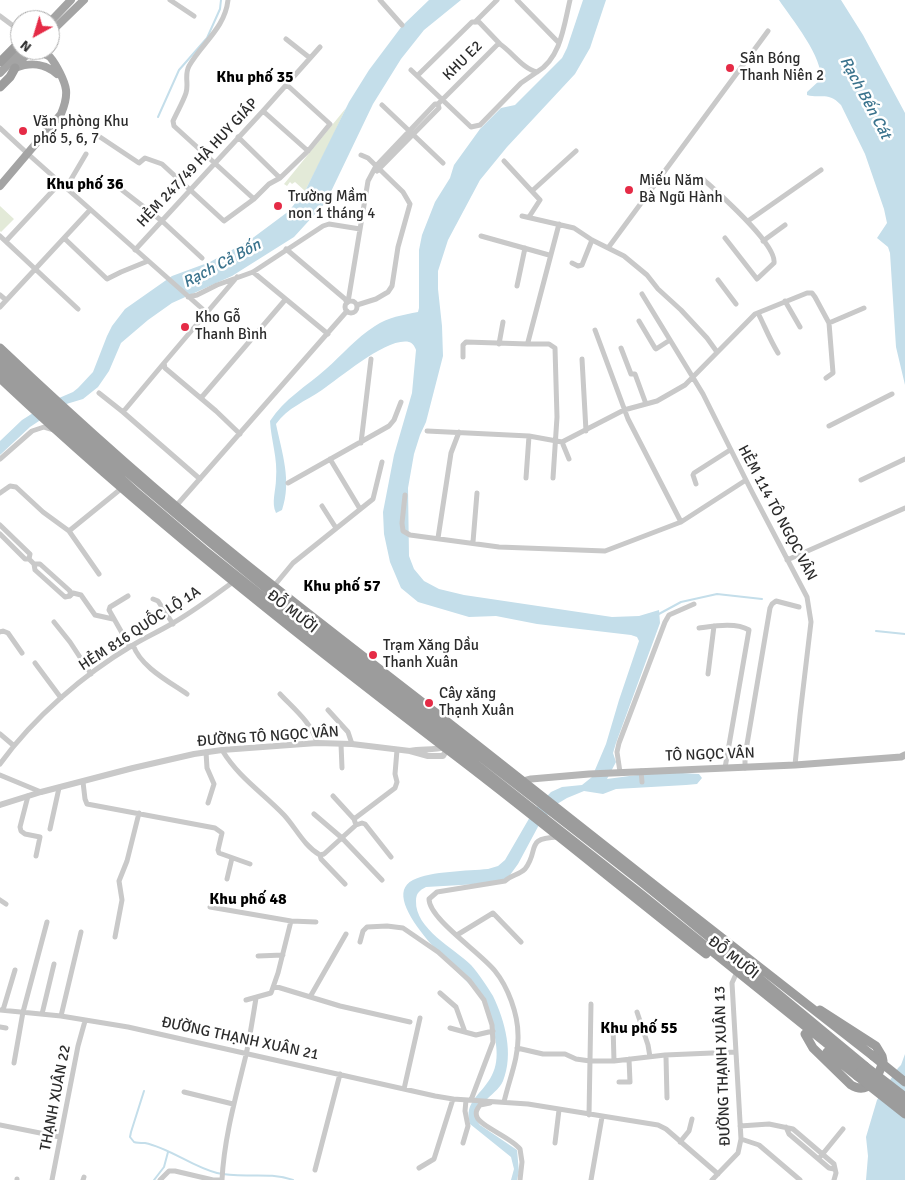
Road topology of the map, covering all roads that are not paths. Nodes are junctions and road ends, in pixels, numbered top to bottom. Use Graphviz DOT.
graph roads {
  1 [pos="71,0"];
  2 [pos="84,0"];
  3 [pos="170,0"];
  4 [pos="380,0"];
  5 [pos="497,0"];
  6 [pos="517,0"];
  7 [pos="570,0"];
  8 [pos="229,1"];
  9 [pos="60,12"];
  10 [pos="194,16"];
  11 [pos="475,22"];
  12 [pos="60,24"];
  13 [pos="402,25"];
  14 [pos="768,31"];
  15 [pos="286,39"];
  16 [pos="558,43"];
  17 [pos="500,44"];
  18 [pos="320,47"];
  19 [pos="10,52"];
  20 [pos="310,58"];
  21 [pos="15,60"];
  22 [pos="22,60"];
  23 [pos="52,60"];
  24 [pos="0,62"];
  25 [pos="15,68"];
  26 [pos="411,70"];
  27 [pos="537,72"];
  28 [pos="418,76"];
  29 [pos="61,77"];
  30 [pos="0,80"];
  31 [pos="286,84"];
  32 [pos="441,102"];
  33 [pos="382,105"];
  34 [pos="263,112"];
  35 [pos="0,128"];
  36 [pos="411,134"];
  37 [pos="100,137"];
  38 [pos="238,137"];
  39 [pos="308,151"];
  40 [pos="576,151"];
  41 [pos="28,154"];
  42 [pos="86,154"];
  43 [pos="361,156"];
  44 [pos="504,161"];
  45 [pos="214,163"];
  46 [pos="443,163"];
  47 [pos="378,168"];
  48 [pos="820,170"];
  49 [pos="280,178"];
  50 [pos="703,179"];
  51 [pos="60,183"];
  52 [pos="0,186"];
  53 [pos="66,188"];
  54 [pos="122,190"];
  55 [pos="190,190"];
  56 [pos="532,191"];
  57 [pos="254,199"];
  58 [pos="90,210"];
  59 [pos="522,216"];
  60 [pos="529,217"];
  61 [pos="162,221"];
  62 [pos="748,221"];
  63 [pos="559,224"];
  64 [pos="785,225"];
  65 [pos="360,229"];
  66 [pos="0,236"];
  67 [pos="481,236"];
  68 [pos="64,238"];
  69 [pos="725,238"];
  70 [pos="592,240"];
  71 [pos="6,241"];
  72 [pos="763,241"];
  73 [pos="524,248"];
  74 [pos="608,248"];
  75 [pos="286,249"];
  76 [pos="135,250"];
  77 [pos="550,255"];
  78 [pos="202,258"];
  79 [pos="148,261"];
  80 [pos="572,264"];
  81 [pos="35,269"];
  82 [pos="252,272"];
  83 [pos="236,277"];
  84 [pos="718,280"];
  85 [pos="517,286"];
  86 [pos="642,294"];
  87 [pos="0,295"];
  88 [pos="186,295"];
  89 [pos="6,300"];
  90 [pos="285,300"];
  91 [pos="785,301"];
  92 [pos="348,302"];
  93 [pos="736,304"];
  94 [pos="357,305"];
  95 [pos="0,307"];
  96 [pos="864,308"];
  97 [pos="78,309"];
  98 [pos="347,311"];
  99 [pos="207,313"];
  100 [pos="758,313"];
  101 [pos="639,321"];
  102 [pos="503,322"];
  103 [pos="829,323"];
  104 [pos="800,327"];
  105 [pos="595,330"];
  106 [pos="328,334"];
  107 [pos="670,340"];
  108 [pos="499,344"];
  109 [pos="528,344"];
  110 [pos="0,348"];
  111 [pos="621,348"];
  112 [pos="717,352"];
  113 [pos="778,353"];
  114 [pos="0,357"];
  115 [pos="463,357"];
  116 [pos="371,359"];
  117 [pos="582,359"];
  118 [pos="164,363"];
  119 [pos="0,368"];
  120 [pos="692,376"];
  121 [pos="0,378"];
  122 [pos="826,378"];
  123 [pos="99,393"];
  124 [pos="892,394"];
  125 [pos="36,397"];
  126 [pos="201,398"];
  127 [pos="401,402"];
  128 [pos="646,404"];
  129 [pos="624,410"];
  130 [pos="123,412"];
  131 [pos="56,415"];
  132 [pos="829,426"];
  133 [pos="59,431"];
  134 [pos="427,431"];
  135 [pos="586,431"];
  136 [pos="459,432"];
  137 [pos="240,434"];
  138 [pos="529,436"];
  139 [pos="559,442"];
  140 [pos="360,443"];
  141 [pos="730,450"];
  142 [pos="330,459"];
  143 [pos="569,459"];
  144 [pos="905,459"];
  145 [pos="0,460"];
  146 [pos="382,462"];
  147 [pos="526,478"];
  148 [pos="553,478"];
  149 [pos="200,479"];
  150 [pos="746,480"];
  151 [pos="861,480"];
  152 [pos="288,483"];
  153 [pos="696,484"];
  154 [pos="122,488"];
  155 [pos="0,493"];
  156 [pos="477,493"];
  157 [pos="405,495"];
  158 [pos="322,506"];
  159 [pos="174,508"];
  160 [pos="905,508"];
  161 [pos="360,509"];
  162 [pos="681,522"];
  163 [pos="0,525"];
  164 [pos="336,528"];
  165 [pos="70,531"];
  166 [pos="0,534"];
  167 [pos="438,538"];
  168 [pos="474,542"];
  169 [pos="30,559"];
  170 [pos="787,560"];
  171 [pos="99,574"];
  172 [pos="233,582"];
  173 [pos="274,586"];
  174 [pos="128,596"];
  175 [pos="153,599"];
  176 [pos="694,604"];
  177 [pos="799,607"];
  178 [pos="113,619"];
  179 [pos="54,622"];
  180 [pos="173,624"];
  181 [pos="714,626"];
  182 [pos="699,628"];
  183 [pos="0,632"];
  184 [pos="132,646"];
  185 [pos="22,653"];
  186 [pos="35,663"];
  187 [pos="91,674"];
  188 [pos="708,674"];
  189 [pos="187,694"];
  190 [pos="280,694"];
  191 [pos="61,698"];
  192 [pos="328,710"];
  193 [pos="0,734"];
  194 [pos="450,742"];
  195 [pos="318,744"];
  196 [pos="341,744"];
  197 [pos="352,744"];
  198 [pos="13,745"];
  199 [pos="222,750"];
  200 [pos="397,750"];
  201 [pos="206,752"];
  202 [pos="905,754"];
  203 [pos="456,756"];
  204 [pos="466,756"];
  205 [pos="0,764"];
  206 [pos="795,765"];
  207 [pos="342,768"];
  208 [pos="725,768"];
  209 [pos="745,768"];
  210 [pos="616,772"];
  211 [pos="641,772"];
  212 [pos="0,776"];
  213 [pos="83,782"];
  214 [pos="519,782"];
  215 [pos="642,782"];
  216 [pos="59,788"];
  217 [pos="41,792"];
  218 [pos="28,796"];
  219 [pos="333,796"];
  220 [pos="208,803"];
  221 [pos="534,804"];
  222 [pos="0,805"];
  223 [pos="138,812"];
  224 [pos="314,814"];
  225 [pos="550,816"];
  226 [pos="354,819"];
  227 [pos="356,825"];
  228 [pos="50,829"];
  229 [pos="558,837"];
  230 [pos="342,838"];
  231 [pos="320,855"];
  232 [pos="36,856"];
  233 [pos="232,858"];
  234 [pos="391,858"];
  235 [pos="250,864"];
  236 [pos="227,879"];
  237 [pos="382,880"];
  238 [pos="345,884"];
  239 [pos="0,900"];
  240 [pos="6,904"];
  241 [pos="210,907"];
  242 [pos="291,921"];
  243 [pos="47,922"];
  244 [pos="316,922"];
  245 [pos="704,929"];
  246 [pos="81,932"];
  247 [pos="346,934"];
  248 [pos="456,935"];
  249 [pos="115,937"];
  250 [pos="360,942"];
  251 [pos="521,942"];
  252 [pos="283,955"];
  253 [pos="258,956"];
  254 [pos="54,964"];
  255 [pos="15,970"];
  256 [pos="736,974"];
  257 [pos="274,986"];
  258 [pos="440,993"];
  259 [pos="310,996"];
  260 [pos="256,998"];
  261 [pos="246,1000"];
  262 [pos="591,1004"];
  263 [pos="811,1008"];
  264 [pos="2,1010"];
  265 [pos="23,1012"];
  266 [pos="637,1012"];
  267 [pos="42,1014"];
  268 [pos="61,1016"];
  269 [pos="420,1018"];
  270 [pos="85,1021"];
  271 [pos="410,1022"];
  272 [pos="605,1023"];
  273 [pos="0,1027"];
  274 [pos="6,1028"];
  275 [pos="450,1028"];
  276 [pos="493,1031"];
  277 [pos="465,1032"];
  278 [pos="805,1034"];
  279 [pos="517,1048"];
  280 [pos="736,1052"];
  281 [pos="246,1053"];
  282 [pos="664,1055"];
  283 [pos="650,1057"];
  284 [pos="629,1059"];
  285 [pos="590,1061"];
  286 [pos="614,1061"];
  287 [pos="14,1064"];
  288 [pos="861,1071"];
  289 [pos="340,1074"];
  290 [pos="619,1082"];
  291 [pos="905,1082"];
  292 [pos="404,1089"];
  293 [pos="184,1092"];
  294 [pos="905,1097"];
  295 [pos="667,1098"];
  296 [pos="453,1099"];
  297 [pos="470,1100"];
  298 [pos="495,1101"];
  299 [pos="504,1102"];
  300 [pos="233,1104"];
  301 [pos="905,1106"];
  302 [pos="559,1110"];
  303 [pos="905,1114"];
  304 [pos="590,1115"];
  305 [pos="602,1117"];
  306 [pos="692,1119"];
  307 [pos="0,1125"];
  308 [pos="740,1126"];
  309 [pos="843,1129"];
  310 [pos="60,1137"];
  311 [pos="741,1138"];
  312 [pos="680,1142"];
  313 [pos="463,1143"];
  314 [pos="555,1143"];
  315 [pos="820,1156"];
  316 [pos="419,1168"];
  317 [pos="315,1170"];
  318 [pos="716,1178"];
  319 [pos="222,1179"];
  320 [pos="52,1180"];
  321 [pos="160,1180"];
  322 [pos="520,1180"];
  323 [pos="591,1180"];
  324 [pos="800,1180"];
  325 [pos="834,1180"];
  1 -- 9 [label="main road"];
  2 -- 12 [label="main road"];
  3 -- 10 [label="street"];
  4 -- 13 [label="street"];
  5 -- 11 [label="street"];
  6 -- 16 [label="street"];
  7 -- 16 [label="street"];
  8 -- 45 [label="street"];
  11 -- 17 [label="street"];
  11 -- 28 [label="street"];
  14 -- 74 [label="street"];
  15 -- 20 [label="street"];
  16 -- 27 [label="street"];
  17 -- 27 [label="street, KHU E2"];
  17 -- 32 [label="street, KHU E2"];
  18 -- 20 [label="street, HẺM 247/49 HÀ HUY GIÁP"];
  19 -- 24 [label="highway"];
  20 -- 31 [label="street, HẺM 247/49 HÀ HUY GIÁP"];
  21 -- 30 [label="main road"];
  22 -- 25 [label="main road"];
  23 -- 29 [label="main road"];
  25 -- 29 [label="main road"];
  25 -- 30 [label="highway"];
  26 -- 28 [label="street"];
  27 -- 32 [label="street"];
  28 -- 32 [label="street"];
  29 -- 41 [label="main road"];
  31 -- 34 [label="street, HẺM 247/49 HÀ HUY GIÁP"];
  31 -- 39 [label="street"];
  32 -- 36 [label="street, KHU E2"];
  33 -- 36 [label="street"];
  34 -- 38 [label="street, HẺM 247/49 HÀ HUY GIÁP"];
  34 -- 39 [label="street"];
  35 -- 41 [label="street"];
  36 -- 46 [label="street"];
  36 -- 47 [label="street, KHU E2"];
  37 -- 55 [label="street"];
  38 -- 45 [label="street, HẺM 247/49 HÀ HUY GIÁP"];
  38 -- 49 [label="street"];
  39 -- 49 [label="street"];
  40 -- 56 [label="street"];
  41 -- 51 [label="street"];
  41 -- 52 [label="main road"];
  42 -- 53 [label="street"];
  43 -- 47 [label="street"];
  44 -- 56 [label="street"];
  45 -- 55 [label="street, HẺM 247/49 HÀ HUY GIÁP"];
  45 -- 57 [label="street"];
  47 -- 65 [label="street"];
  47 -- 94 [label="street"];
  48 -- 62 [label="street"];
  49 -- 57 [label="street"];
  50 -- 62 [label="street"];
  51 -- 53 [label="street"];
  51 -- 71 [label="street"];
  53 -- 58 [label="street"];
  54 -- 61 [label="street"];
  55 -- 57 [label="street"];
  55 -- 61 [label="street, HẺM 247/49 HÀ HUY GIÁP"];
  56 -- 60 [label="street"];
  58 -- 68 [label="street"];
  58 -- 76 [label="street"];
  59 -- 60 [label="street"];
  60 -- 63 [label="street"];
  61 -- 76 [label="street, HẺM 247/49 HÀ HUY GIÁP"];
  61 -- 78 [label="street"];
  62 -- 72 [label="street"];
  63 -- 70 [label="street"];
  63 -- 77 [label="street"];
  64 -- 72 [label="street"];
  65 -- 75 [label="street"];
  65 -- 92 [label="street"];
  66 -- 71 [label="street"];
  67 -- 73 [label="street"];
  68 -- 79 [label="street"];
  68 -- 81 [label="street"];
  69 -- 72 [label="street"];
  70 -- 74 [label="street"];
  70 -- 80 [label="street"];
  71 -- 81 [label="street"];
  73 -- 77 [label="street"];
  73 -- 85 [label="street"];
  74 -- 112 [label="street"];
  75 -- 82 [label="street"];
  75 -- 92 [label="street"];
  76 -- 79 [label="street"];
  77 -- 109 [label="street"];
  79 -- 88 [label="street"];
  81 -- 89 [label="street"];
  81 -- 97 [label="street"];
  82 -- 83 [label="street"];
  82 -- 90 [label="street"];
  83 -- 88 [label="street"];
  83 -- 99 [label="street"];
  84 -- 93 [label="street"];
  86 -- 107 [label="street, HẺM 114 TÔ NGỌC VÂN"];
  87 -- 89 [label="street"];
  88 -- 99 [label="street"];
  89 -- 95 [label="street"];
  90 -- 106 [label="street"];
  90 -- 126 [label="street"];
  91 -- 100 [label="street"];
  91 -- 103 [label="street"];
  91 -- 104 [label="street"];
  92 -- 94 [label="street"];
  92 -- 98 [label="street"];
  94 -- 98 [label="street"];
  96 -- 103 [label="street"];
  98 -- 106 [label="street"];
  99 -- 118 [label="street"];
  100 -- 112 [label="street"];
  100 -- 113 [label="street"];
  101 -- 107 [label="street"];
  102 -- 108 [label="street"];
  103 -- 122 [label="street"];
  105 -- 129 [label="street"];
  106 -- 137 [label="street"];
  107 -- 120 [label="street, HẺM 114 TÔ NGỌC VÂN"];
  108 -- 109 [label="street"];
  108 -- 115 [label="street"];
  109 -- 139 [label="street"];
  110 -- 125 [label="highway"];
  111 -- 128 [label="street"];
  112 -- 120 [label="street"];
  114 -- 125 [label="highway"];
  116 -- 140 [label="street"];
  117 -- 135 [label="street"];
  118 -- 126 [label="street"];
  118 -- 130 [label="street"];
  119 -- 125 [label="highway"];
  120 -- 128 [label="street"];
  120 -- 141 [label="street, HẺM 114 TÔ NGỌC VÂN"];
  121 -- 125 [label="highway"];
  123 -- 130 [label="street"];
  124 -- 132 [label="street"];
  125 -- 131 [label="highway"];
  125 -- 131 [label="highway"];
  126 -- 137 [label="street"];
  127 -- 140 [label="street"];
  128 -- 129 [label="street"];
  129 -- 135 [label="street"];
  129 -- 162 [label="street"];
  130 -- 149 [label="street"];
  131 -- 133 [label="highway, ĐỖ MƯỜI"];
  131 -- 159 [label="highway, ĐỖ MƯỜI"];
  131 -- 194 [label="highway, ĐỖ MƯỜI"];
  133 -- 145 [label="street"];
  133 -- 154 [label="highway, ĐỖ MƯỜI"];
  134 -- 136 [label="street"];
  135 -- 139 [label="street"];
  136 -- 138 [label="street"];
  136 -- 167 [label="street"];
  137 -- 149 [label="street"];
  138 -- 139 [label="street"];
  138 -- 147 [label="street"];
  139 -- 143 [label="street"];
  139 -- 148 [label="street"];
  140 -- 142 [label="street"];
  141 -- 150 [label="street, HẺM 114 TÔ NGỌC VÂN"];
  141 -- 153 [label="street"];
  142 -- 152 [label="street"];
  142 -- 161 [label="street"];
  144 -- 151 [label="street"];
  146 -- 161 [label="street"];
  149 -- 159 [label="street"];
  150 -- 162 [label="street"];
  150 -- 170 [label="street, HẺM 114 TÔ NGỌC VÂN"];
  154 -- 165 [label="street"];
  154 -- 172 [label="highway, ĐỖ MƯỜI"];
  155 -- 165 [label="street"];
  156 -- 168 [label="street"];
  157 -- 167 [label="street"];
  158 -- 164 [label="street"];
  159 -- 173 [label="highway, ĐỖ MƯỜI"];
  159 -- 194 [label="highway, ĐỖ MƯỜI"];
  160 -- 170 [label="street"];
  161 -- 164 [label="street"];
  162 -- 168 [label="street"];
  163 -- 169 [label="street"];
  164 -- 173 [label="street"];
  165 -- 171 [label="street"];
  166 -- 169 [label="street"];
  167 -- 168 [label="street"];
  169 -- 178 [label="street"];
  170 -- 206 [label="street, HẺM 114 TÔ NGỌC VÂN"];
  172 -- 180 [label="street, HẺM 816 QUỐC LỘ 1A"];
  172 -- 194 [label="highway, ĐỖ MƯỜI"];
  173 -- 194 [label="highway, ĐỖ MƯỜI"];
  174 -- 178 [label="street"];
  175 -- 180 [label="street"];
  176 -- 210 [label="street"];
  177 -- 209 [label="street"];
  178 -- 184 [label="street"];
  179 -- 187 [label="street"];
  180 -- 184 [label="street, HẺM 816 QUỐC LỘ 1A"];
  181 -- 182 [label="street"];
  181 -- 188 [label="street"];
  181 -- 208 [label="street"];
  183 -- 185 [label="street"];
  184 -- 187 [label="street, HẺM 816 QUỐC LỘ 1A"];
  184 -- 189 [label="street"];
  186 -- 191 [label="street"];
  187 -- 191 [label="street, HẺM 816 QUỐC LỘ 1A"];
  190 -- 195 [label="street"];
  191 -- 198 [label="street, HẺM 816 QUỐC LỘ 1A"];
  192 -- 197 [label="street"];
  193 -- 198 [label="street"];
  194 -- 200 [label="street, ĐƯỜNG TÔ NGỌC VÂN"];
  194 -- 203 [label="highway, ĐỖ MƯỜI"];
  194 -- 204 [label="highway, ĐỖ MƯỜI"];
  194 -- 214 [label="highway, ĐỖ MƯỜI"];
  195 -- 196 [label="street, ĐƯỜNG TÔ NGỌC VÂN"];
  195 -- 199 [label="street, ĐƯỜNG TÔ NGỌC VÂN"];
  196 -- 197 [label="street, ĐƯỜNG TÔ NGỌC VÂN"];
  196 -- 207 [label="street"];
  197 -- 200 [label="street, ĐƯỜNG TÔ NGỌC VÂN"];
  198 -- 205 [label="street, HẺM 816 QUỐC LỘ 1A"];
  199 -- 201 [label="street, ĐƯỜNG TÔ NGỌC VÂN"];
  199 -- 231 [label="street"];
  200 -- 226 [label="street"];
  201 -- 213 [label="street, ĐƯỜNG TÔ NGỌC VÂN"];
  201 -- 220 [label="street"];
  202 -- 206 [label="main road, TÔ NGỌC VÂN"];
  203 -- 204 [label="highway"];
  203 -- 221 [label="highway, ĐỖ MƯỜI"];
  204 -- 221 [label="highway, ĐỖ MƯỜI"];
  206 -- 209 [label="main road, TÔ NGỌC VÂN"];
  208 -- 209 [label="main road, TÔ NGỌC VÂN"];
  208 -- 211 [label="main road, TÔ NGỌC VÂN"];
  210 -- 211 [label="main road, TÔ NGỌC VÂN"];
  210 -- 214 [label="main road, TÔ NGỌC VÂN"];
  211 -- 215 [label="street"];
  212 -- 217 [label="street"];
  213 -- 216 [label="street, ĐƯỜNG TÔ NGỌC VÂN"];
  213 -- 223 [label="street"];
  214 -- 221 [label="highway, ĐỖ MƯỜI"];
  216 -- 217 [label="street, ĐƯỜNG TÔ NGỌC VÂN"];
  216 -- 228 [label="street"];
  217 -- 218 [label="street, ĐƯỜNG TÔ NGỌC VÂN"];
  218 -- 222 [label="street, ĐƯỜNG TÔ NGỌC VÂN"];
  218 -- 232 [label="street"];
  219 -- 226 [label="street"];
  221 -- 225 [label="highway"];
  221 -- 225 [label="highway"];
  223 -- 233 [label="street"];
  223 -- 249 [label="street"];
  224 -- 230 [label="street"];
  225 -- 229 [label="highway, ĐỖ MƯỜI"];
  225 -- 245 [label="highway, ĐỖ MƯỜI"];
  225 -- 256 [label="highway, ĐỖ MƯỜI"];
  226 -- 227 [label="street"];
  227 -- 230 [label="street"];
  227 -- 234 [label="street"];
  229 -- 248 [label="street"];
  229 -- 256 [label="highway, ĐỖ MƯỜI"];
  230 -- 231 [label="street"];
  230 -- 237 [label="street"];
  231 -- 238 [label="street"];
  233 -- 235 [label="street"];
  233 -- 236 [label="street"];
  239 -- 240 [label="street"];
  241 -- 242 [label="street"];
  242 -- 244 [label="street"];
  242 -- 252 [label="street"];
  243 -- 265 [label="street"];
  245 -- 263 [label="highway, ĐỖ MƯỜI"];
  245 -- 288 [label="highway, ĐỖ MƯỜI"];
  246 -- 268 [label="street"];
  247 -- 259 [label="street"];
  248 -- 251 [label="street"];
  248 -- 279 [label="street"];
  250 -- 276 [label="street"];
  252 -- 253 [label="street"];
  252 -- 257 [label="street"];
  254 -- 267 [label="street"];
  255 -- 264 [label="street"];
  256 -- 278 [label="highway, ĐỖ MƯỜI"];
  256 -- 280 [label="street, ĐƯỜNG THẠNH XUÂN 13"];
  256 -- 288 [label="highway, ĐỖ MƯỜI"];
  257 -- 259 [label="street"];
  257 -- 260 [label="street"];
  258 -- 277 [label="street"];
  259 -- 271 [label="street"];
  260 -- 261 [label="street"];
  260 -- 281 [label="street"];
  262 -- 285 [label="street"];
  263 -- 278 [label="highway"];
  263 -- 291 [label="highway, ĐỖ MƯỜI, bridge"];
  264 -- 265 [label="street, ĐƯỜNG THẠNH XUÂN 21"];
  265 -- 267 [label="street, ĐƯỜNG THẠNH XUÂN 21"];
  265 -- 287 [label="street"];
  266 -- 283 [label="street"];
  267 -- 268 [label="street, ĐƯỜNG THẠNH XUÂN 21"];
  268 -- 270 [label="street, ĐƯỜNG THẠNH XUÂN 21"];
  269 -- 292 [label="street"];
  270 -- 281 [label="street, ĐƯỜNG THẠNH XUÂN 21"];
  270 -- 310 [label="street, THẠNH XUÂN 22"];
  272 -- 286 [label="street"];
  273 -- 274 [label="street"];
  275 -- 277 [label="street"];
  276 -- 277 [label="street"];
  276 -- 297 [label="street"];
  278 -- 288 [label="highway, ĐỖ MƯỜI"];
  279 -- 285 [label="street"];
  279 -- 299 [label="street"];
  280 -- 282 [label="street"];
  280 -- 308 [label="street, ĐƯỜNG THẠNH XUÂN 13"];
  281 -- 289 [label="street, ĐƯỜNG THẠNH XUÂN 21"];
  281 -- 300 [label="street"];
  282 -- 283 [label="street"];
  282 -- 295 [label="street"];
  283 -- 284 [label="street"];
  284 -- 286 [label="street"];
  284 -- 290 [label="street"];
  285 -- 286 [label="street"];
  285 -- 304 [label="street"];
  288 -- 294 [label="highway, bridge"];
  288 -- 301 [label="highway, ĐỖ MƯỜI, bridge"];
  288 -- 303 [label="highway, ĐỖ MƯỜI, bridge"];
  289 -- 292 [label="street, ĐƯỜNG THẠNH XUÂN 21"];
  289 -- 317 [label="street"];
  292 -- 296 [label="street, ĐƯỜNG THẠNH XUÂN 21"];
  293 -- 300 [label="street"];
  296 -- 297 [label="street, ĐƯỜNG THẠNH XUÂN 21"];
  296 -- 316 [label="street"];
  297 -- 298 [label="street, ĐƯỜNG THẠNH XUÂN 21"];
  297 -- 313 [label="street"];
  298 -- 299 [label="street"];
  298 -- 322 [label="street"];
  299 -- 302 [label="street"];
  300 -- 319 [label="street"];
  302 -- 304 [label="street"];
  302 -- 314 [label="street"];
  304 -- 305 [label="street"];
  305 -- 312 [label="street"];
  305 -- 323 [label="street"];
  306 -- 312 [label="street"];
  307 -- 310 [label="street"];
  308 -- 311 [label="street, ĐƯỜNG THẠNH XUÂN 13"];
  308 -- 315 [label="street"];
  309 -- 315 [label="street"];
  310 -- 320 [label="street, THẠNH XUÂN 22"];
  311 -- 318 [label="street, ĐƯỜNG THẠNH XUÂN 13"];
  311 -- 324 [label="street"];
  312 -- 318 [label="street"];
  315 -- 325 [label="street"];
  319 -- 321 [label="street"];
}
